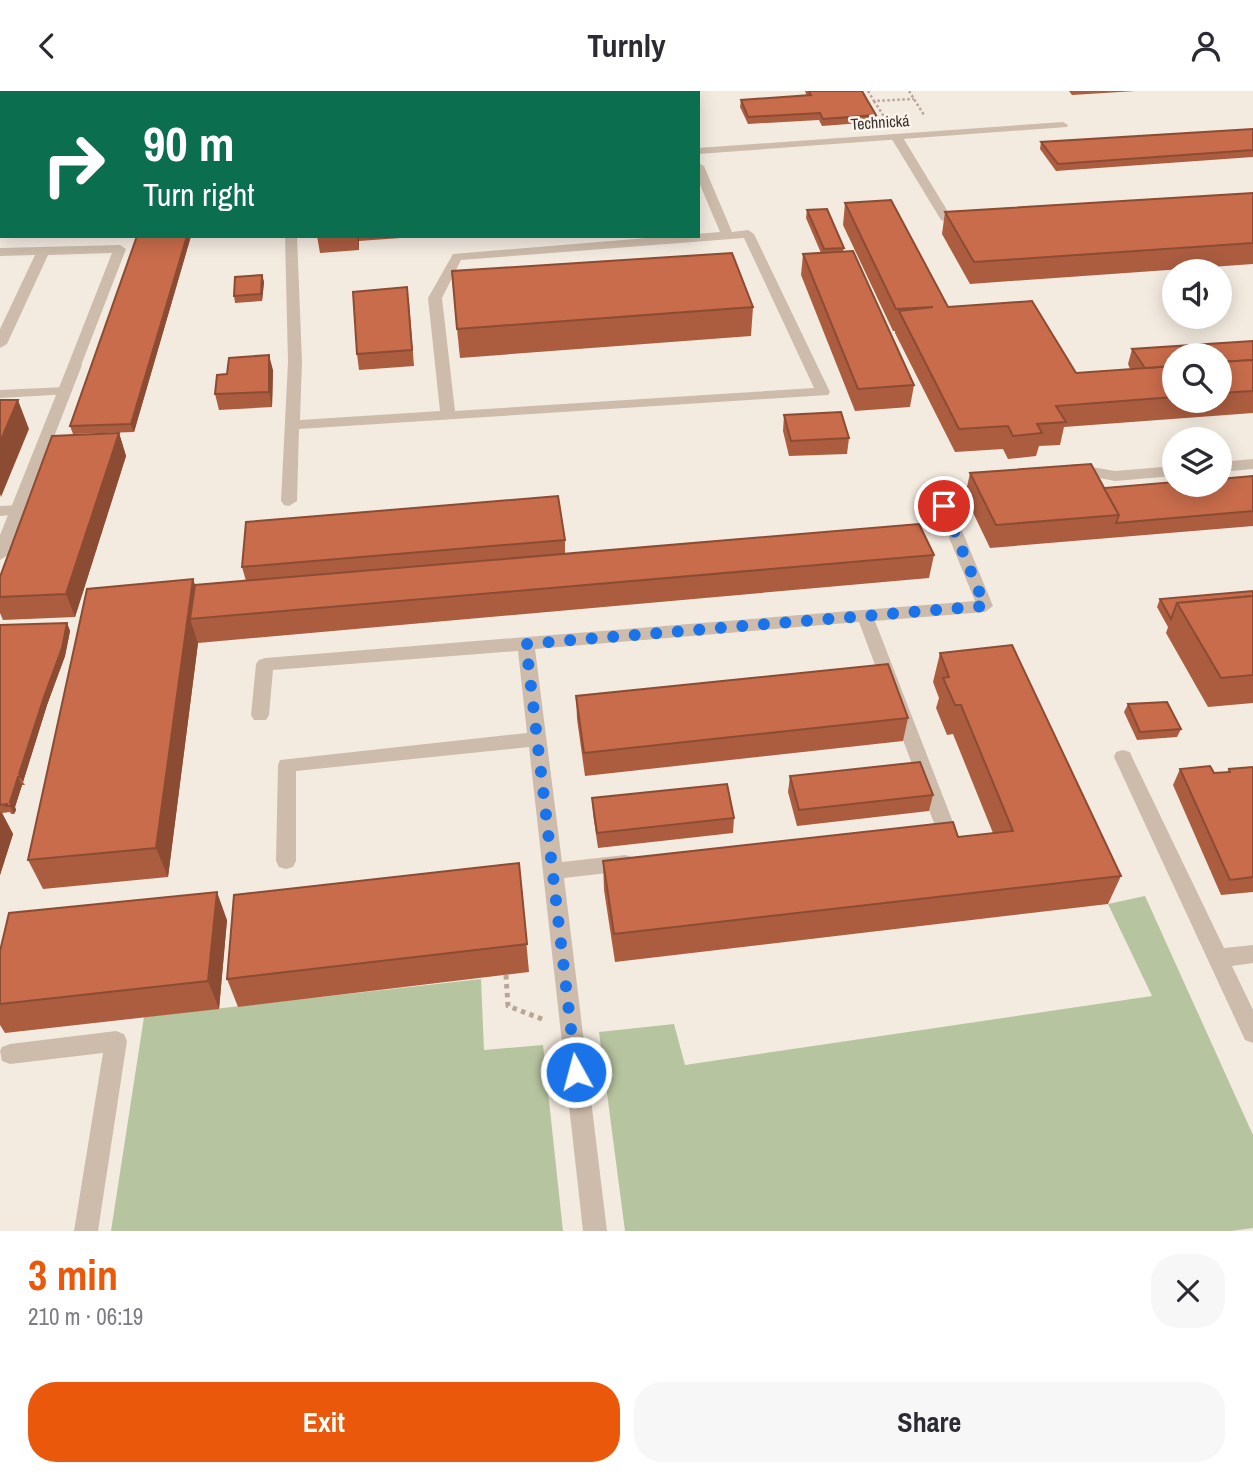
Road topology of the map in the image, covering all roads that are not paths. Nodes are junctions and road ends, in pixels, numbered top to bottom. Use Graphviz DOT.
graph roads {
  1 [pos="1063,125"];
  2 [pos="896,137"];
  3 [pos="700,151"];
  4 [pos="700,171"];
  5 [pos="947,221"];
  6 [pos="728,236"];
  7 [pos="291,238"];
  8 [pos="43,251"];
  9 [pos="0,252"];
  10 [pos="0,344"];
  11 [pos="65,391"];
  12 [pos="0,394"];
  13 [pos="448,415"];
  14 [pos="292,425"];
  15 [pos="1253,464"];
  16 [pos="1232,466"];
  17 [pos="1062,470"];
  18 [pos="1162,472"];
  19 [pos="289,501"];
  20 [pos="944,506"];
  21 [pos="18,510"];
  22 [pos="0,511"];
  23 [pos="0,555"];
  24 [pos="865,616"];
  25 [pos="526,644"];
  26 [pos="260,715"];
  27 [pos="537,739"];
  28 [pos="1123,757"];
  29 [pos="918,833"];
  30 [pos="286,861"];
  31 [pos="647,861"];
  32 [pos="552,871"];
  33 [pos="1253,954"];
  34 [pos="1217,958"];
  35 [pos="1253,1033"];
  36 [pos="10,1054"];
  37 [pos="86,1231"];
  38 [pos="595,1231"];
  1 -- 2 [label="street, Technická"];
  2 -- 3 [label="street, Technická"];
  2 -- 5 [label="street"];
  4 -- 6 [label="street"];
  6 -- 13 [label="street"];
  6 -- 13 [label="street"];
  7 -- 14 [label="street"];
  8 -- 9 [label="street"];
  8 -- 10 [label="street"];
  8 -- 11 [label="street"];
  11 -- 12 [label="street"];
  11 -- 21 [label="street"];
  13 -- 14 [label="street"];
  14 -- 19 [label="street"];
  15 -- 16 [label="street"];
  17 -- 18 [label="street"];
  20 -- 24 [label="street"];
  21 -- 22 [label="street"];
  21 -- 23 [label="street"];
  24 -- 25 [label="street"];
  24 -- 29 [label="street"];
  25 -- 26 [label="street"];
  25 -- 27 [label="street"];
  27 -- 30 [label="street"];
  27 -- 32 [label="street"];
  28 -- 34 [label="street"];
  31 -- 32 [label="street"];
  32 -- 38 [label="street"];
  33 -- 34 [label="street"];
  34 -- 35 [label="street"];
  36 -- 37 [label="street"];
}
